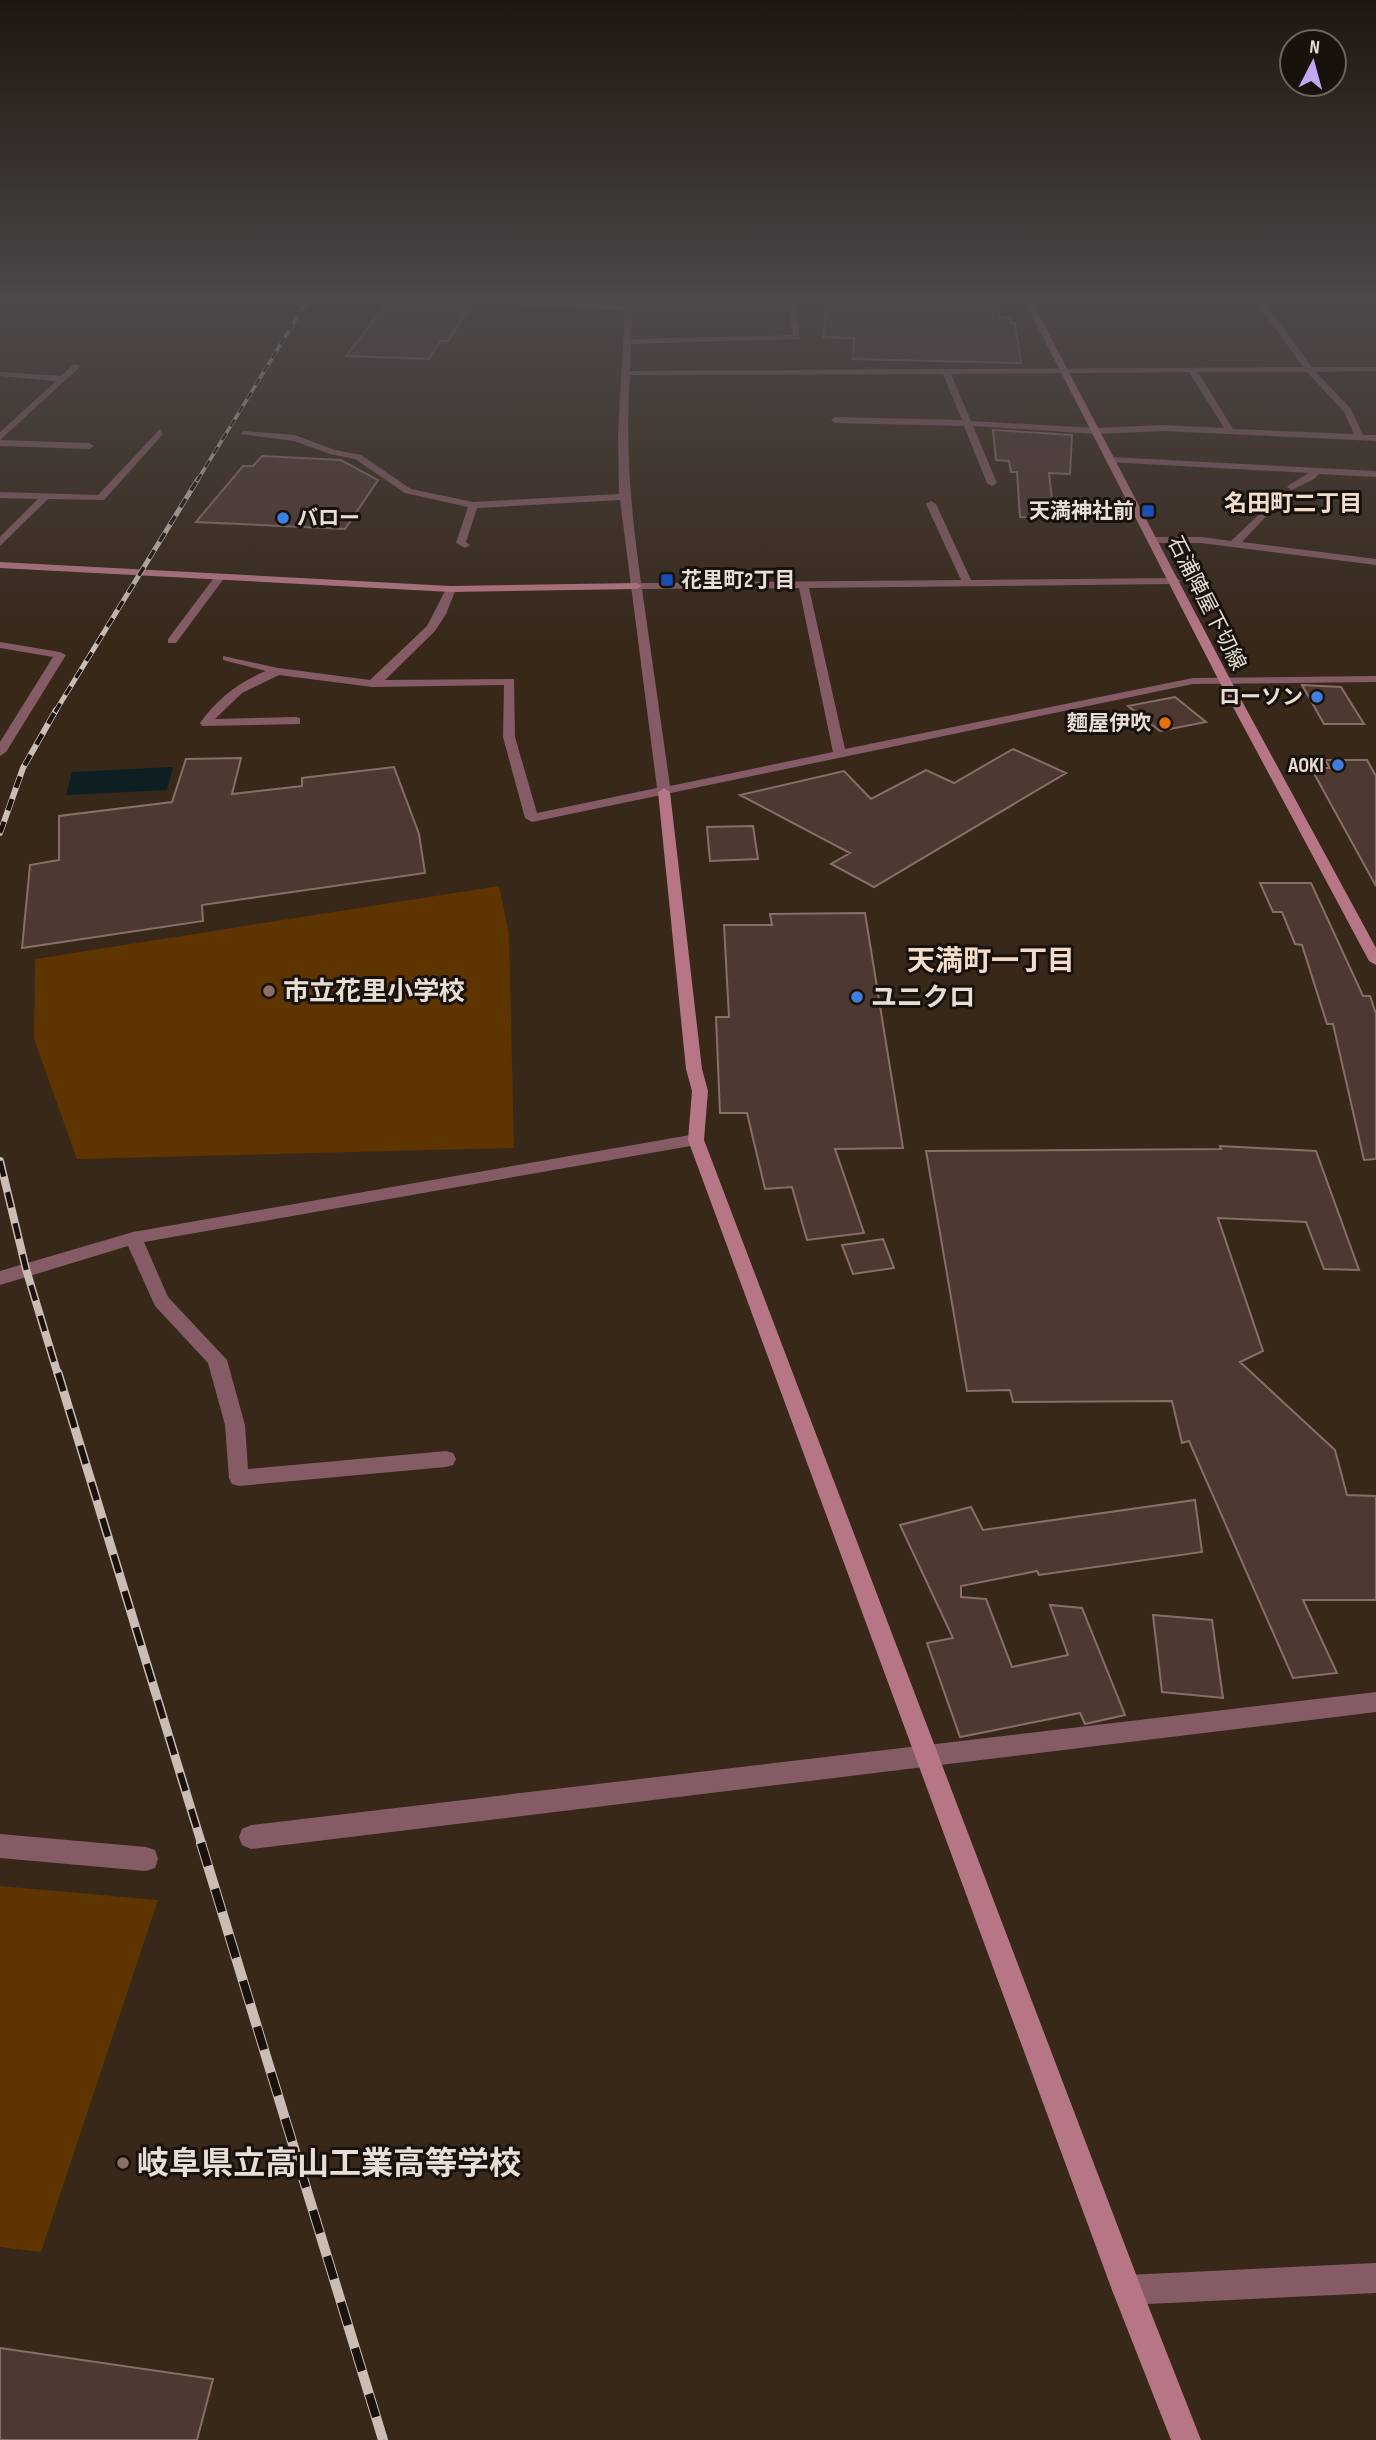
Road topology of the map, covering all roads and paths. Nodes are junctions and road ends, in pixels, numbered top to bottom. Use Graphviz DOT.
graph roads {
  1 [pos="25,412"];
  2 [pos="623,412"];
  3 [pos="963,412"];
  4 [pos="1086,412"];
  5 [pos="1218,412"];
  6 [pos="1348,412"];
  7 [pos="835,420"];
  8 [pos="967,422"];
  9 [pos="4,429"];
  10 [pos="1096,431"];
  11 [pos="160,432"];
  12 [pos="1231,432"];
  13 [pos="244,433"];
  14 [pos="0,437"];
  15 [pos="1360,437"];
  16 [pos="1376,438"];
  17 [pos="0,443"];
  18 [pos="89,446"];
  19 [pos="1111,460"];
  20 [pos="1316,471"];
  21 [pos="1376,474"];
  22 [pos="992,483"];
  23 [pos="1292,487"];
  24 [pos="0,495"];
  25 [pos="46,496"];
  26 [pos="624,497"];
  27 [pos="931,504"];
  28 [pos="473,505"];
  29 [pos="1269,508"];
  30 [pos="1153,540"];
  31 [pos="0,543"];
  32 [pos="1234,544"];
  33 [pos="465,545"];
  34 [pos="1376,562"];
  35 [pos="0,565"];
  36 [pos="220,577"];
  37 [pos="1176,581"];
  38 [pos="967,582"];
  39 [pos="803,583"];
  40 [pos="637,586"];
  41 [pos="451,589"];
  42 [pos="172,641"];
  43 [pos="0,645"];
  44 [pos="227,658"];
  45 [pos="278,671"];
  46 [pos="1224,679"];
  47 [pos="1376,679"];
  48 [pos="372,684"];
  49 [pos="296,721"];
  50 [pos="0,752"];
  51 [pos="840,755"];
  52 [pos="664,792"];
  53 [pos="1376,961"];
  54 [pos="696,1140"];
  55 [pos="133,1238"];
  56 [pos="0,1278"];
  57 [pos="446,1459"];
  58 [pos="1376,1702"];
  59 [pos="928,1755"];
  60 [pos="251,1837"];
  61 [pos="0,1846"];
  62 [pos="146,1859"];
  63 [pos="1376,2278"];
  64 [pos="1127,2290"];
  65 [pos="1186,2440"];
  1 -- 9 [label="street"];
  2 -- 26 [label="street"];
  3 -- 8 [label="street"];
  4 -- 10 [label="street, 石浦陣屋下切線"];
  5 -- 12 [label="street"];
  6 -- 15 [label="street"];
  7 -- 8 [label="street"];
  8 -- 10 [label="street"];
  8 -- 22 [label="street"];
  9 -- 14 [label="street"];
  10 -- 12 [label="street"];
  10 -- 19 [label="street, 石浦陣屋下切線"];
  11 -- 25 [label="street"];
  12 -- 15 [label="street"];
  13 -- 28 [label="street"];
  15 -- 16 [label="street"];
  17 -- 18 [label="street"];
  19 -- 20 [label="street"];
  19 -- 30 [label="street, 石浦陣屋下切線"];
  20 -- 21 [label="street"];
  20 -- 23 [label="street"];
  24 -- 25 [label="street"];
  25 -- 31 [label="street"];
  26 -- 28 [label="street"];
  26 -- 40 [label="street"];
  27 -- 38 [label="street"];
  28 -- 33 [label="street"];
  29 -- 32 [label="street"];
  30 -- 32 [label="street"];
  30 -- 37 [label="street, 石浦陣屋下切線"];
  32 -- 34 [label="street"];
  35 -- 36 [label="street"];
  36 -- 41 [label="street"];
  36 -- 42 [label="street"];
  37 -- 38 [label="street"];
  37 -- 46 [label="street, 石浦陣屋下切線"];
  38 -- 39 [label="street"];
  39 -- 40 [label="street"];
  39 -- 51 [label="street"];
  40 -- 41 [label="street"];
  40 -- 52 [label="street"];
  41 -- 48 [label="street"];
  43 -- 50 [label="street"];
  44 -- 45 [label="street"];
  45 -- 48 [label="street"];
  45 -- 49 [label="street"];
  46 -- 47 [label="street"];
  46 -- 51 [label="street"];
  46 -- 53 [label="street, 石浦陣屋下切線"];
  48 -- 52 [label="street"];
  51 -- 52 [label="street"];
  52 -- 54 [label="street"];
  54 -- 55 [label="street"];
  54 -- 59 [label="street"];
  55 -- 56 [label="street"];
  55 -- 57 [label="street"];
  58 -- 59 [label="street"];
  59 -- 60 [label="street"];
  59 -- 64 [label="street"];
  61 -- 62 [label="street"];
  63 -- 64 [label="street"];
  64 -- 65 [label="street"];
}
